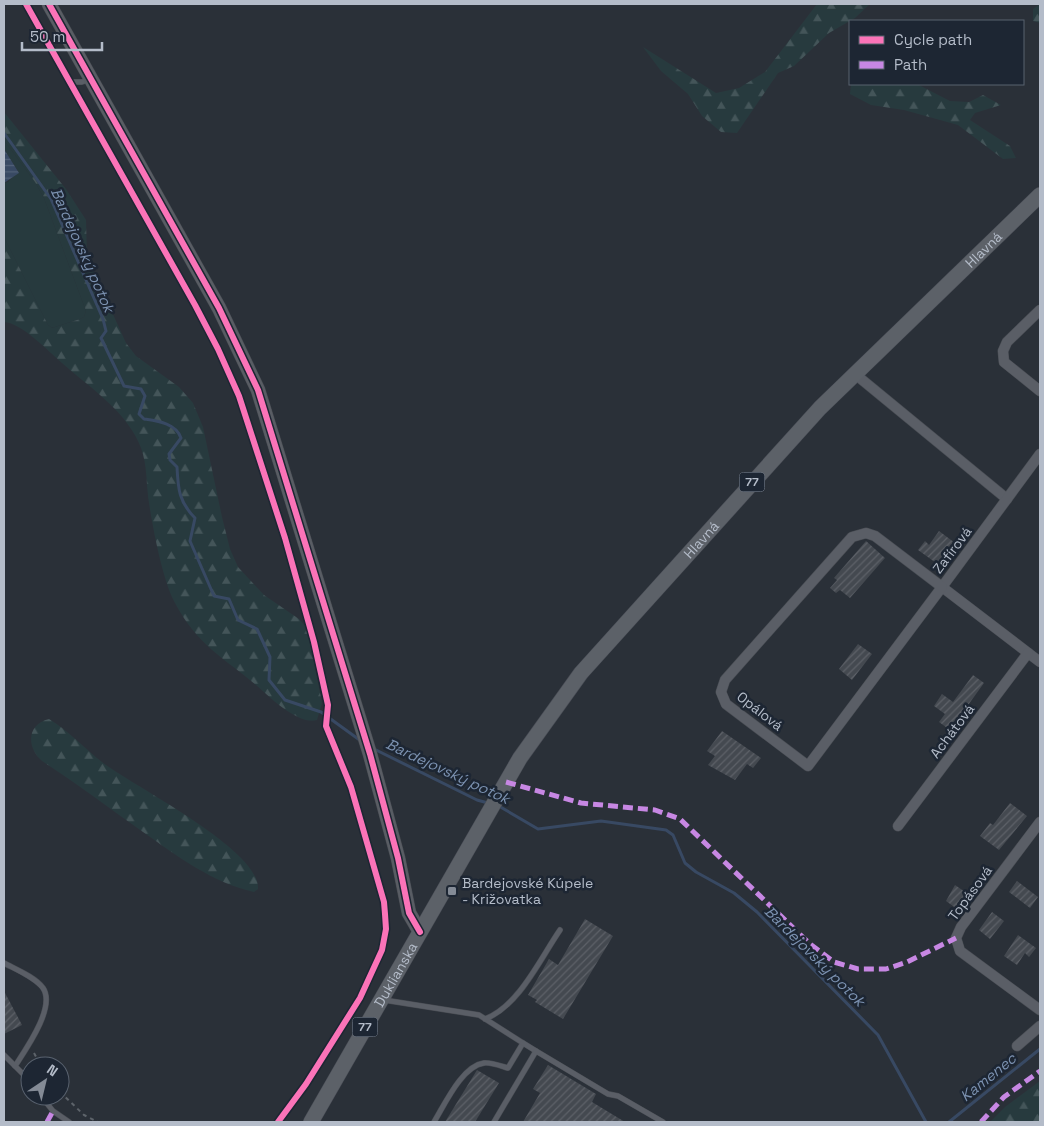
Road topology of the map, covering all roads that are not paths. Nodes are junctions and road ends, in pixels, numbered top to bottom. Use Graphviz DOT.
graph roads {
  1 [pos="49,4"];
  2 [pos="91,78"];
  3 [pos="69,82"];
  4 [pos="1040,195"];
  5 [pos="1040,310"];
  6 [pos="855,374"];
  7 [pos="1040,391"];
  8 [pos="1040,454"];
  9 [pos="1007,499"];
  10 [pos="942,587"];
  11 [pos="1028,653"];
  12 [pos="1040,662"];
  13 [pos="1040,822"];
  14 [pos="898,826"];
  15 [pos="560,930"];
  16 [pos="420,932"];
  17 [pos="4,963"];
  18 [pos="381,999"];
  19 [pos="1040,1010"];
  20 [pos="485,1019"];
  21 [pos="1040,1026"];
  22 [pos="523,1043"];
  23 [pos="1017,1046"];
  24 [pos="536,1051"];
  25 [pos="4,1055"];
  26 [pos="15,1066"];
  27 [pos="20,1071"];
  28 [pos="49,1106"];
  29 [pos="68,1122"];
  30 [pos="311,1122"];
  31 [pos="434,1122"];
  32 [pos="494,1122"];
  33 [pos="663,1122"];
  1 -- 2 [label="street"];
  2 -- 3 [label="lane"];
  2 -- 16 [label="street"];
  4 -- 6 [label="main road, Hlavná / 77"];
  5 -- 7 [label="street"];
  6 -- 9 [label="street"];
  6 -- 16 [label="main road, Hlavná / 77"];
  8 -- 9 [label="street, Zafírová"];
  9 -- 10 [label="street, Zafírová"];
  10 -- 10 [label="street, Opálová"];
  10 -- 11 [label="street, Zafírová"];
  11 -- 12 [label="street, Zafírová"];
  11 -- 14 [label="street, Achátová"];
  13 -- 19 [label="street, Topásová"];
  15 -- 20 [label="lane"];
  16 -- 18 [label="main road, Duklianska / 77"];
  17 -- 26 [label="lane"];
  18 -- 20 [label="lane"];
  18 -- 30 [label="main road, Duklianska / 77"];
  20 -- 22 [label="lane"];
  21 -- 23 [label="street"];
  22 -- 24 [label="lane"];
  22 -- 31 [label="lane"];
  24 -- 32 [label="lane"];
  24 -- 33 [label="lane"];
  25 -- 26 [label="lane"];
  26 -- 27 [label="lane"];
  28 -- 29 [label="lane"];
}
